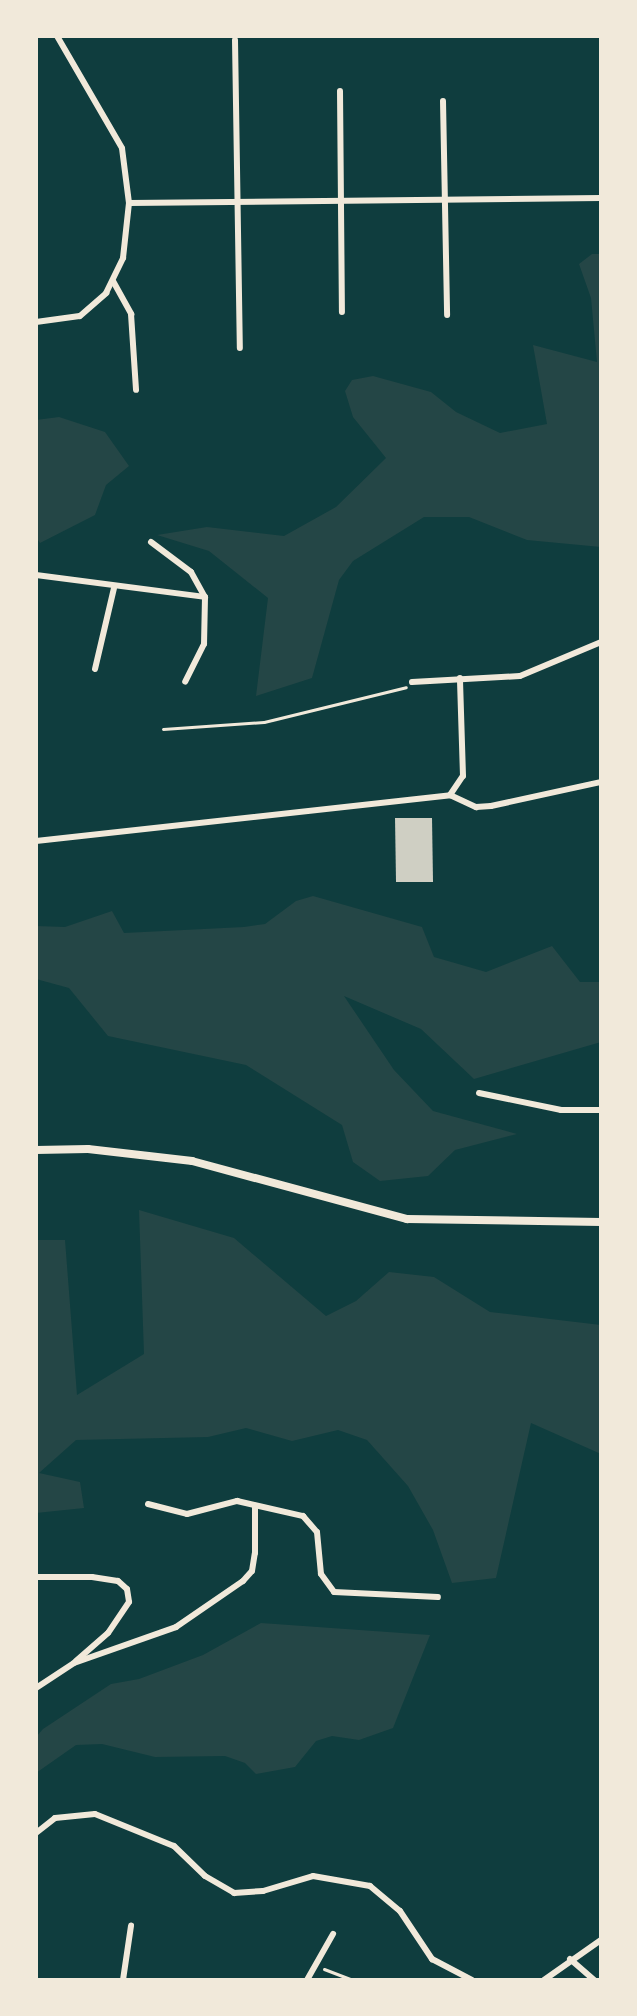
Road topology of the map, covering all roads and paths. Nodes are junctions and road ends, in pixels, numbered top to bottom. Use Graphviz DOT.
graph roads {
  1 [pos="57,36"];
  2 [pos="235,40"];
  3 [pos="340,91"];
  4 [pos="443,101"];
  5 [pos="601,198"];
  6 [pos="339,202"];
  7 [pos="129,203"];
  8 [pos="237,203"];
  9 [pos="444,203"];
  10 [pos="113,281"];
  11 [pos="342,312"];
  12 [pos="447,315"];
  13 [pos="36,322"];
  14 [pos="240,348"];
  15 [pos="136,390"];
  16 [pos="151,542"];
  17 [pos="36,575"];
  18 [pos="114,588"];
  19 [pos="205,597"];
  20 [pos="601,642"];
  21 [pos="95,669"];
  22 [pos="460,678"];
  23 [pos="185,682"];
  24 [pos="412,682"];
  25 [pos="163,729"];
  26 [pos="601,782"];
  27 [pos="450,795"];
  28 [pos="36,841"];
  29 [pos="479,1093"];
  30 [pos="601,1110"];
  31 [pos="36,1150"];
  32 [pos="601,1222"];
  33 [pos="148,1504"];
  34 [pos="255,1506"];
  35 [pos="36,1577"];
  36 [pos="438,1597"];
  37 [pos="74,1663"];
  38 [pos="36,1688"];
  39 [pos="36,1833"];
  40 [pos="131,1926"];
  41 [pos="333,1934"];
  42 [pos="601,1940"];
  43 [pos="570,1959"];
  44 [pos="317,1966"];
  45 [pos="123,1980"];
  46 [pos="307,1980"];
  47 [pos="352,1980"];
  48 [pos="472,1980"];
  49 [pos="544,1980"];
  50 [pos="594,1980"];
  1 -- 7 [label="street"];
  2 -- 8 [label="street"];
  3 -- 6 [label="street"];
  4 -- 9 [label="street"];
  5 -- 9 [label="street"];
  6 -- 8 [label="street"];
  6 -- 9 [label="street"];
  6 -- 11 [label="street"];
  7 -- 8 [label="street"];
  7 -- 10 [label="street"];
  8 -- 14 [label="street"];
  9 -- 12 [label="street"];
  10 -- 13 [label="street"];
  10 -- 15 [label="street"];
  16 -- 19 [label="street"];
  17 -- 18 [label="street"];
  18 -- 19 [label="street"];
  18 -- 21 [label="street"];
  19 -- 23 [label="street"];
  20 -- 22 [label="street"];
  22 -- 24 [label="street"];
  22 -- 27 [label="street"];
  24 -- 25 [label="path"];
  26 -- 27 [label="street"];
  27 -- 28 [label="street"];
  29 -- 30 [label="street"];
  31 -- 32 [label="street"];
  33 -- 34 [label="street"];
  34 -- 36 [label="street"];
  34 -- 37 [label="street"];
  35 -- 37 [label="street"];
  37 -- 38 [label="street"];
  39 -- 48 [label="street"];
  40 -- 45 [label="street"];
  41 -- 44 [label="street"];
  42 -- 43 [label="street"];
  43 -- 49 [label="street"];
  43 -- 50 [label="street"];
  44 -- 46 [label="street"];
  44 -- 47 [label="path"];
}
